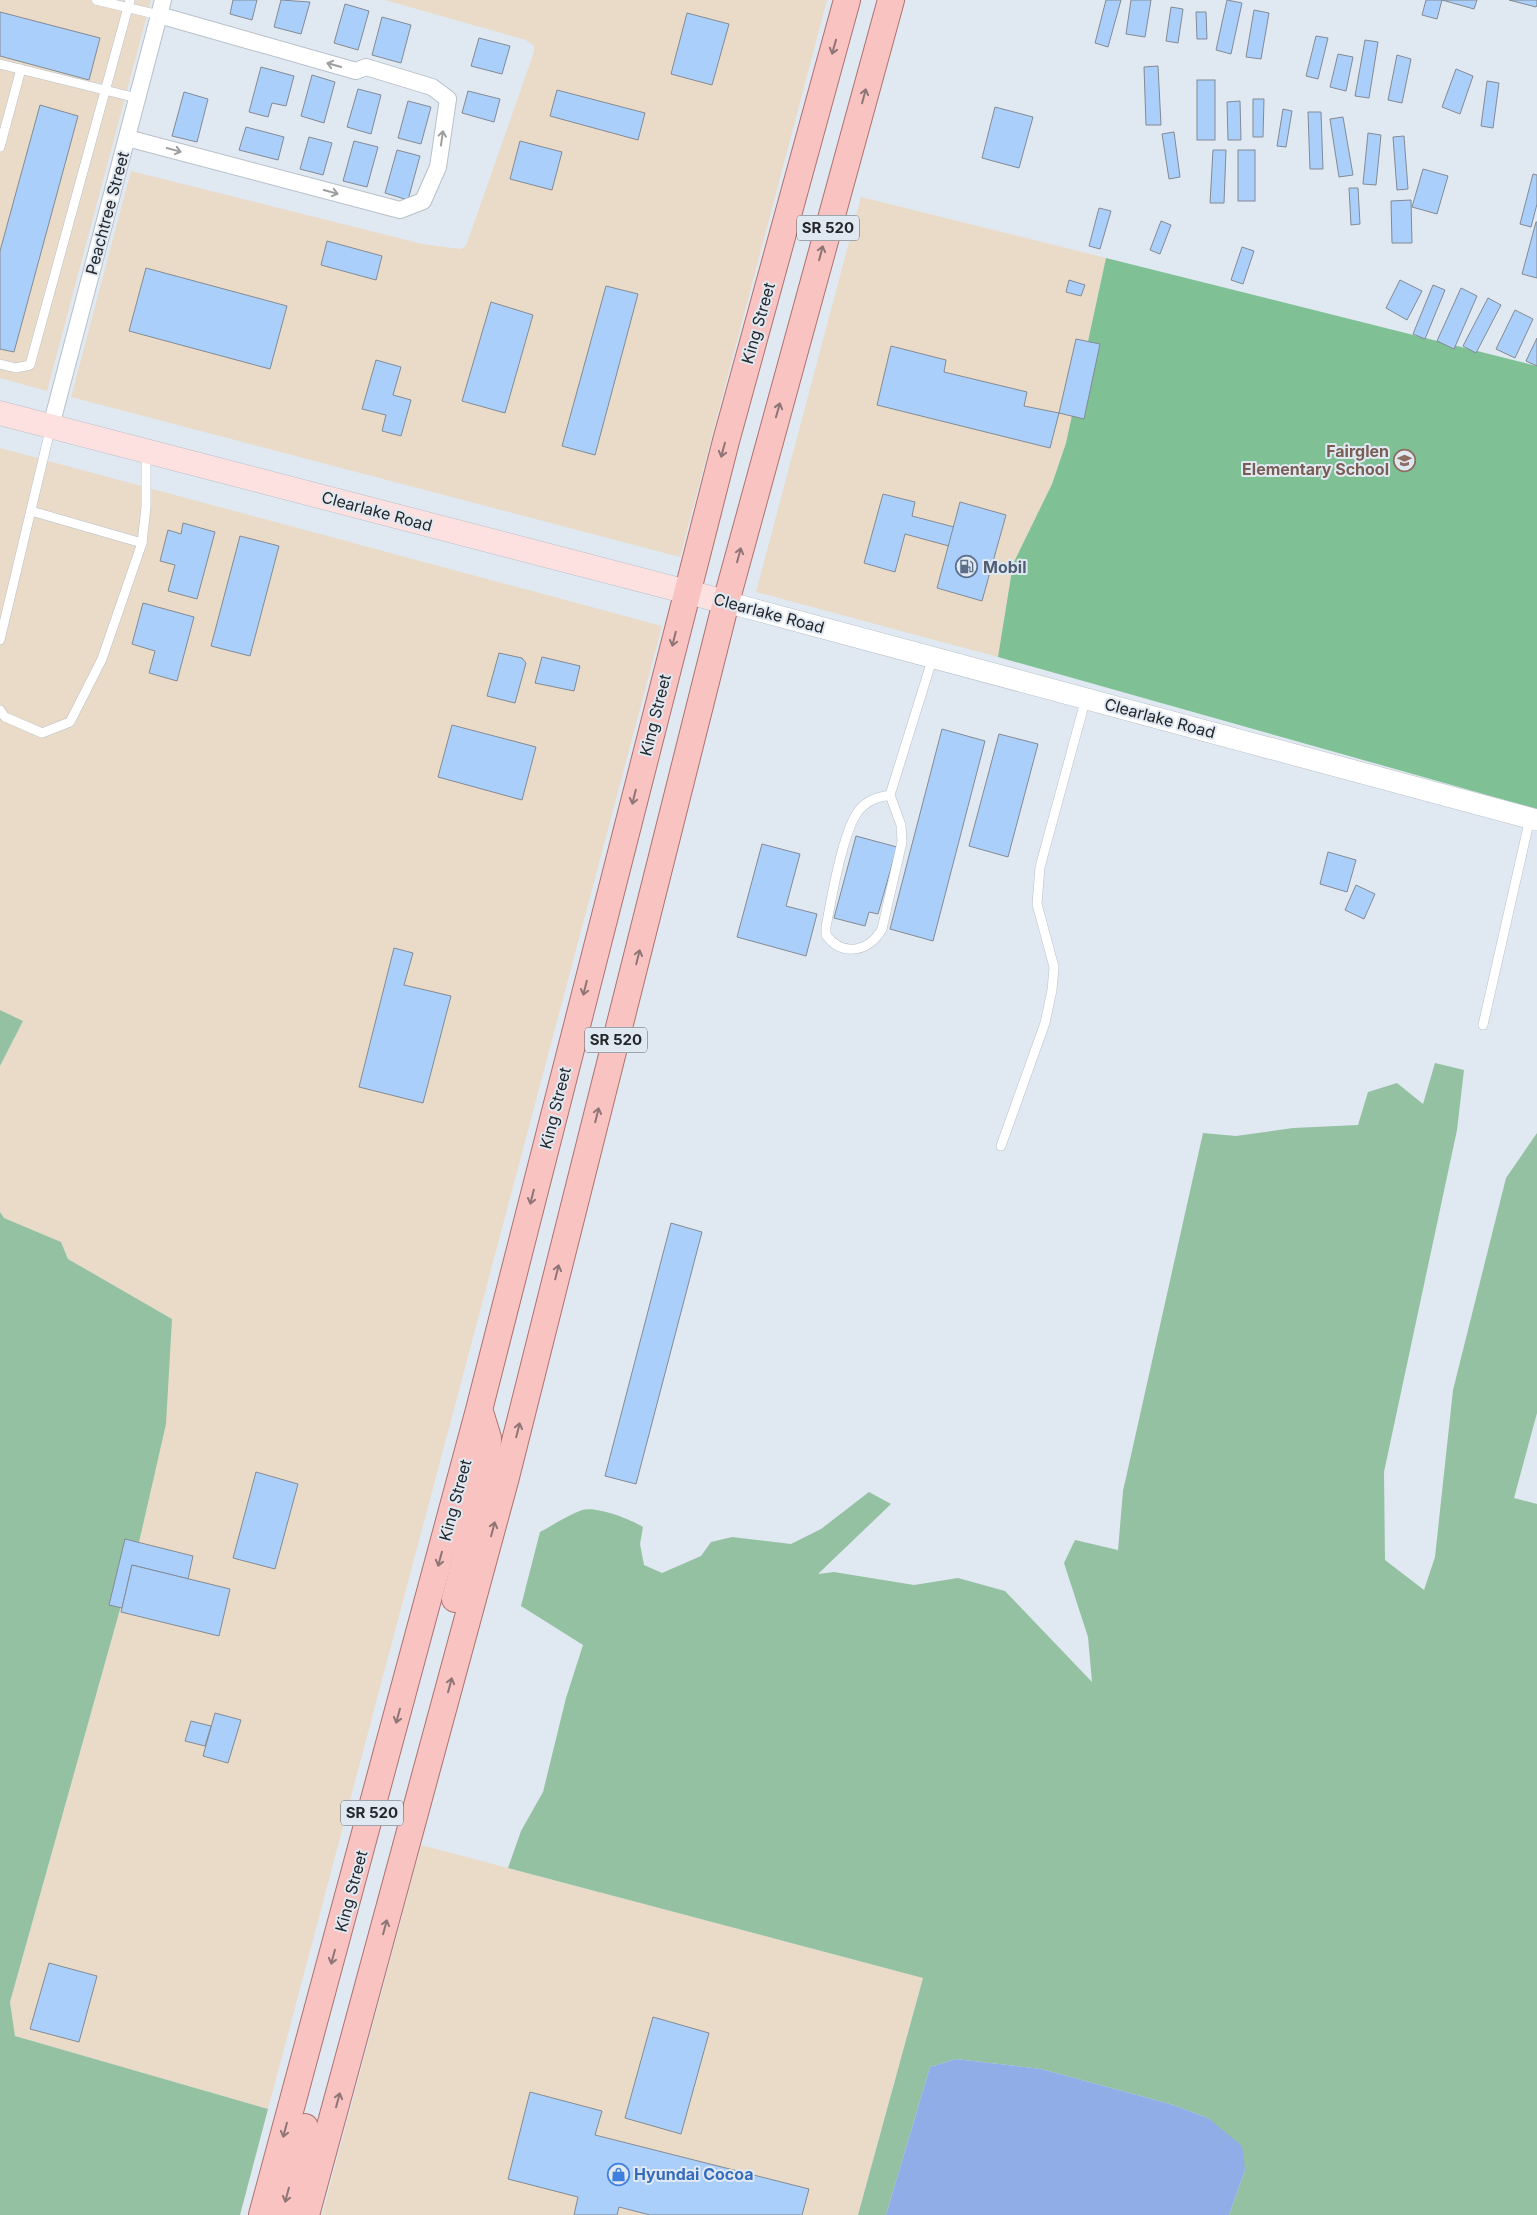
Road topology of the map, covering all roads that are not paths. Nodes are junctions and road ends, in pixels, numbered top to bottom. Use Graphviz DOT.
graph roads {
  1 [pos="96,0"];
  2 [pos="847,0"];
  3 [pos="891,0"];
  4 [pos="129,4"];
  5 [pos="161,7"];
  6 [pos="0,64"];
  7 [pos="20,69"];
  8 [pos="104,90"];
  9 [pos="137,98"];
  10 [pos="127,138"];
  11 [pos="0,147"];
  12 [pos="0,364"];
  13 [pos="0,413"];
  14 [pos="51,426"];
  15 [pos="146,451"];
  16 [pos="31,511"];
  17 [pos="142,542"];
  18 [pos="686,592"];
  19 [pos="726,602"];
  20 [pos="0,640"];
  21 [pos="933,657"];
  22 [pos="1086,698"];
  23 [pos="0,710"];
  24 [pos="890,795"];
  25 [pos="1533,819"];
  26 [pos="1483,1025"];
  27 [pos="1001,1146"];
  28 [pos="540,1165"];
  29 [pos="582,1174"];
  30 [pos="479,1410"];
  31 [pos="424,1783"];
  32 [pos="304,2062"];
  33 [pos="262,2215"];
  34 [pos="282,2215"];
  35 [pos="306,2215"];
  1 -- 4 [label="lane"];
  2 -- 18 [label="main road, King Street / SR 520, one-way"];
  19 -- 3 [label="main road, SR 520, one-way"];
  4 -- 5 [label="lane"];
  4 -- 8 [label="lane"];
  5 -- 9 [label="street, Peachtree Street"];
  10 -- 5 [label="street, one-way"];
  6 -- 7 [label="lane"];
  7 -- 8 [label="lane"];
  7 -- 11 [label="lane"];
  8 -- 9 [label="lane"];
  8 -- 12 [label="lane"];
  9 -- 10 [label="street, Peachtree Street"];
  10 -- 14 [label="street, Peachtree Street"];
  13 -- 14 [label="main road, Clearlake Road"];
  14 -- 15 [label="main road, Clearlake Road"];
  14 -- 16 [label="lane"];
  15 -- 17 [label="lane"];
  15 -- 18 [label="main road, Clearlake Road"];
  16 -- 17 [label="lane"];
  16 -- 20 [label="lane"];
  17 -- 23 [label="lane"];
  18 -- 19 [label="main road, Clearlake Road"];
  18 -- 28 [label="main road, King Street / SR 520, one-way"];
  19 -- 21 [label="street, Clearlake Road"];
  29 -- 19 [label="main road, SR 520, one-way"];
  21 -- 22 [label="street, Clearlake Road"];
  21 -- 24 [label="lane"];
  22 -- 25 [label="street, Clearlake Road"];
  22 -- 27 [label="lane"];
  24 -- 24 [label="lane"];
  25 -- 26 [label="lane"];
  28 -- 29 [label="main road"];
  28 -- 30 [label="main road, King Street / SR 520, one-way"];
  31 -- 29 [label="main road, SR 520, one-way"];
  30 -- 31 [label="main road"];
  30 -- 32 [label="main road, King Street / SR 520, one-way"];
  35 -- 31 [label="main road, SR 520, one-way"];
  32 -- 33 [label="main road, King Street / SR 520, one-way"];
  32 -- 34 [label="main road, one-way"];
}
